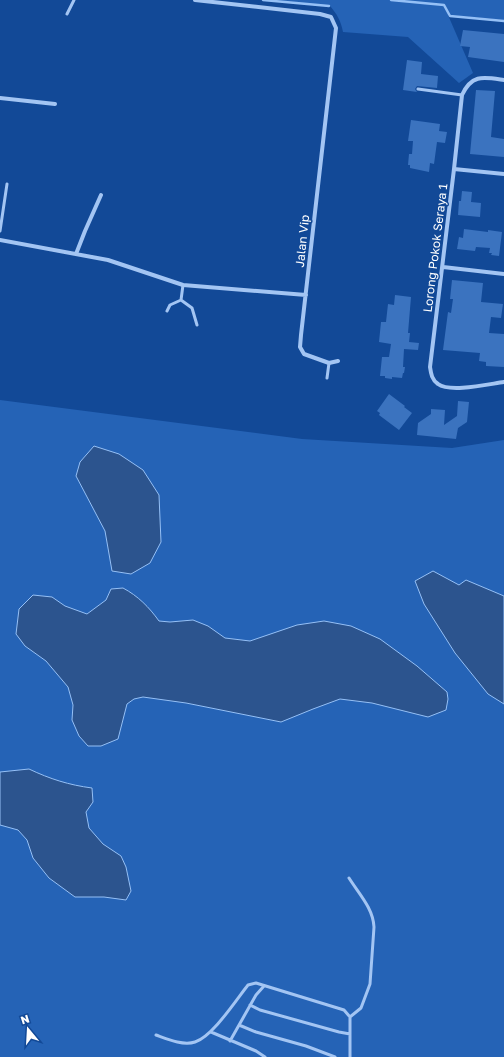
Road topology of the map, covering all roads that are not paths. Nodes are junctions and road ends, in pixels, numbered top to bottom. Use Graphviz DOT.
graph roads {
  1 [pos="74,0"];
  2 [pos="195,0"];
  3 [pos="67,14"];
  4 [pos="504,80"];
  5 [pos="418,89"];
  6 [pos="462,95"];
  7 [pos="0,98"];
  8 [pos="55,104"];
  9 [pos="454,169"];
  10 [pos="504,174"];
  11 [pos="7,184"];
  12 [pos="101,195"];
  13 [pos="0,231"];
  14 [pos="0,240"];
  15 [pos="76,254"];
  16 [pos="443,267"];
  17 [pos="504,274"];
  18 [pos="183,284"];
  19 [pos="306,295"];
  20 [pos="181,300"];
  21 [pos="167,311"];
  22 [pos="197,325"];
  23 [pos="338,361"];
  24 [pos="329,363"];
  25 [pos="327,378"];
  26 [pos="504,382"];
  27 [pos="349,878"];
  28 [pos="264,986"];
  29 [pos="250,1005"];
  30 [pos="350,1017"];
  31 [pos="239,1025"];
  32 [pos="211,1032"];
  33 [pos="350,1034"];
  34 [pos="156,1035"];
  35 [pos="230,1041"];
  36 [pos="265,1057"];
  37 [pos="335,1057"];
  38 [pos="350,1057"];
  1 -- 3 [label="lane"];
  2 -- 19 [label="street, Jalan Vip"];
  4 -- 6 [label="street"];
  5 -- 6 [label="lane"];
  6 -- 9 [label="street, Lorong Pokok Seraya 1"];
  7 -- 8 [label="street"];
  9 -- 10 [label="street"];
  9 -- 16 [label="street, Lorong Pokok Seraya 1"];
  11 -- 13 [label="lane"];
  12 -- 15 [label="street"];
  14 -- 15 [label="street"];
  15 -- 18 [label="street"];
  16 -- 17 [label="street"];
  16 -- 26 [label="street, Lorong Pokok Seraya 1"];
  18 -- 19 [label="street"];
  18 -- 20 [label="lane"];
  19 -- 24 [label="street"];
  20 -- 21 [label="lane"];
  20 -- 22 [label="lane"];
  23 -- 24 [label="street"];
  24 -- 25 [label="lane"];
  27 -- 30 [label="lane"];
  28 -- 29 [label="lane"];
  28 -- 30 [label="lane"];
  28 -- 32 [label="lane"];
  29 -- 31 [label="lane"];
  29 -- 33 [label="lane"];
  30 -- 33 [label="lane"];
  31 -- 35 [label="lane"];
  31 -- 37 [label="lane"];
  32 -- 34 [label="lane"];
  32 -- 35 [label="lane"];
  33 -- 38 [label="lane"];
  35 -- 36 [label="lane"];
}
